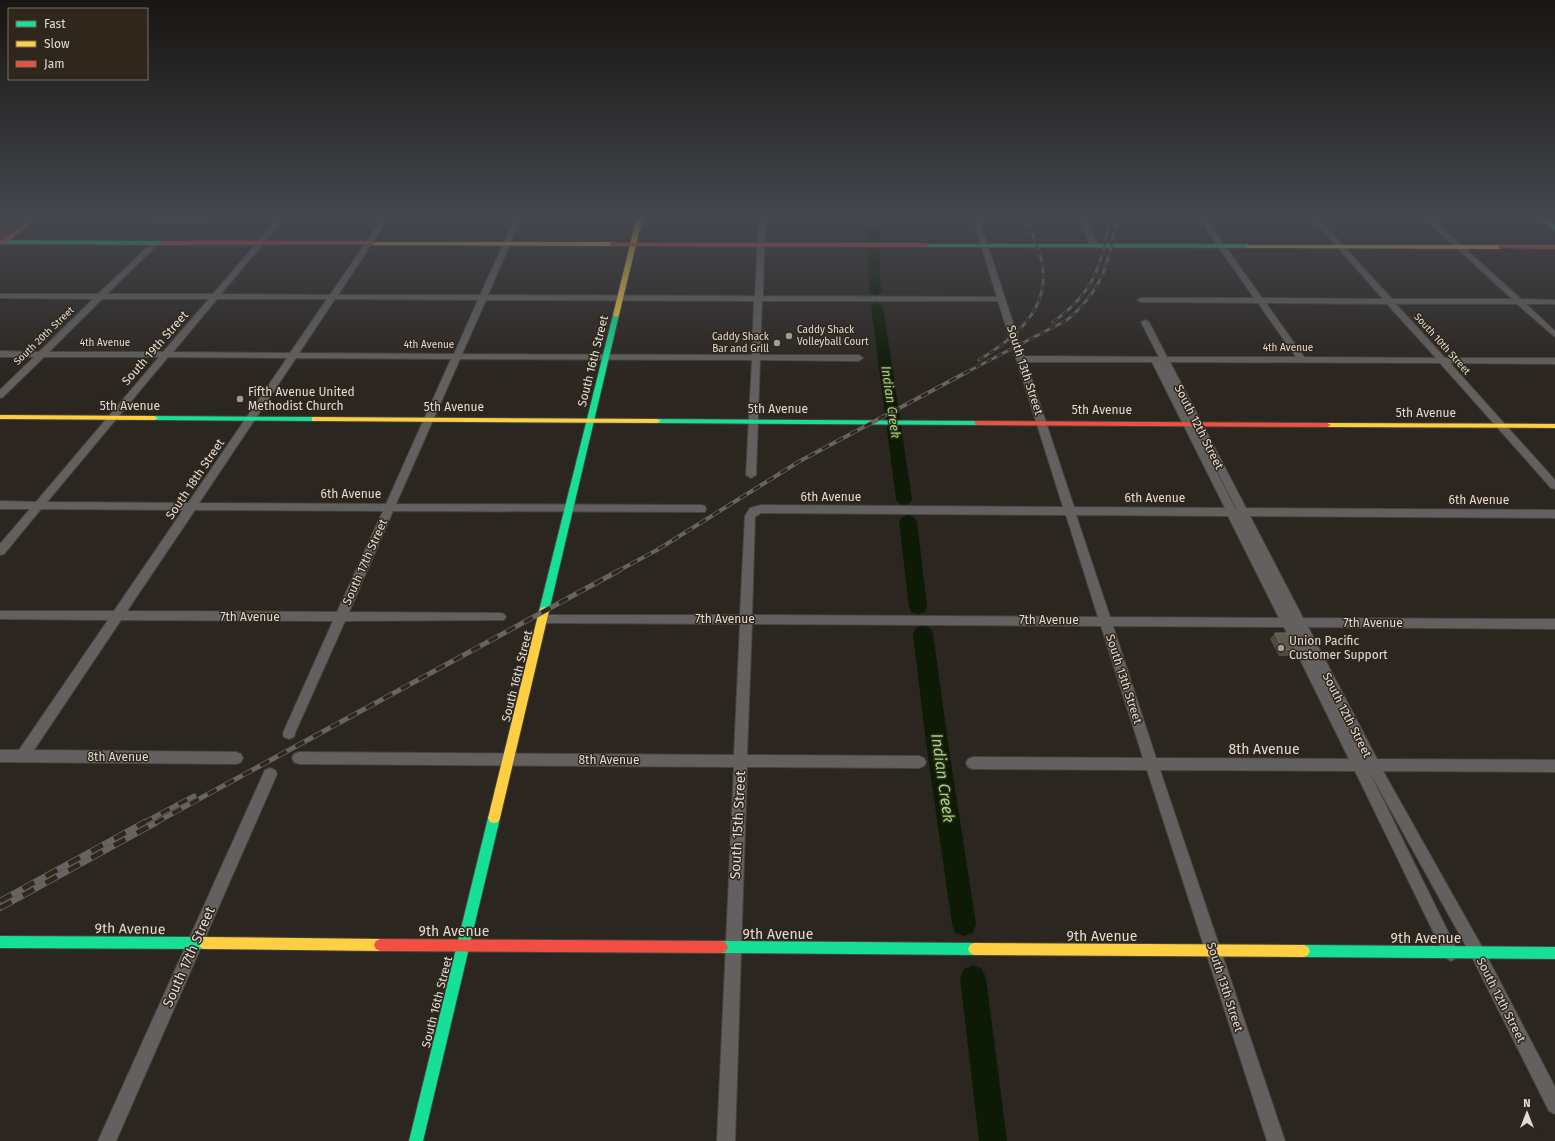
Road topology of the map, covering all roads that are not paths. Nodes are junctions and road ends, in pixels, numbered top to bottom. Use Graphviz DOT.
graph roads {
  1 [pos="128,269"];
  2 [pos="237,269"];
  3 [pos="352,269"];
  4 [pos="495,269"];
  5 [pos="628,269"];
  6 [pos="760,269"];
  7 [pos="993,269"];
  8 [pos="1238,269"];
  9 [pos="1361,269"];
  10 [pos="1484,269"];
  11 [pos="0,296"];
  12 [pos="101,296"];
  13 [pos="215,296"];
  14 [pos="333,297"];
  15 [pos="483,297"];
  16 [pos="621,298"];
  17 [pos="759,298"];
  18 [pos="1003,299"];
  19 [pos="1141,300"];
  20 [pos="1260,301"];
  21 [pos="1390,301"];
  22 [pos="1519,302"];
  23 [pos="1555,302"];
  24 [pos="1145,322"];
  25 [pos="1555,335"];
  26 [pos="0,354"];
  27 [pos="42,354"];
  28 [pos="166,354"];
  29 [pos="294,355"];
  30 [pos="457,356"];
  31 [pos="606,356"];
  32 [pos="756,357"];
  33 [pos="859,358"];
  34 [pos="1022,359"];
  35 [pos="1159,359"];
  36 [pos="1301,359"];
  37 [pos="1442,360"];
  38 [pos="1555,361"];
  39 [pos="0,394"];
  40 [pos="0,417"];
  41 [pos="111,418"];
  42 [pos="251,418"];
  43 [pos="428,419"];
  44 [pos="591,420"];
  45 [pos="753,421"];
  46 [pos="1042,422"];
  47 [pos="1187,423"];
  48 [pos="1197,423"];
  49 [pos="1500,425"];
  50 [pos="1555,426"];
  51 [pos="751,475"];
  52 [pos="1555,486"];
  53 [pos="0,505"];
  54 [pos="38,505"];
  55 [pos="192,506"];
  56 [pos="389,507"];
  57 [pos="570,508"];
  58 [pos="701,509"];
  59 [pos="754,511"];
  60 [pos="1071,511"];
  61 [pos="1231,512"];
  62 [pos="1243,512"];
  63 [pos="1555,514"];
  64 [pos="0,551"];
  65 [pos="0,615"];
  66 [pos="118,616"];
  67 [pos="340,617"];
  68 [pos="500,618"];
  69 [pos="543,618"];
  70 [pos="746,619"];
  71 [pos="1105,621"];
  72 [pos="1286,622"];
  73 [pos="1300,622"];
  74 [pos="1555,624"];
  75 [pos="289,733"];
  76 [pos="0,756"];
  77 [pos="23,756"];
  78 [pos="236,758"];
  79 [pos="299,758"];
  80 [pos="509,759"];
  81 [pos="741,761"];
  82 [pos="919,762"];
  83 [pos="973,762"];
  84 [pos="1153,764"];
  85 [pos="1366,765"];
  86 [pos="1555,766"];
  87 [pos="270,774"];
  88 [pos="0,942"];
  89 [pos="195,944"];
  90 [pos="463,945"];
  91 [pos="732,948"];
  92 [pos="1214,951"];
  93 [pos="1477,952"];
  94 [pos="1451,953"];
  95 [pos="1555,953"];
  96 [pos="1555,1105"];
  97 [pos="107,1141"];
  98 [pos="416,1141"];
  99 [pos="726,1141"];
  100 [pos="1276,1141"];
  1 -- 12 [label="street, South 20th Street"];
  2 -- 13 [label="street, South 19th Street"];
  3 -- 14 [label="street, South 18th Street"];
  4 -- 15 [label="street, South 17th Street"];
  5 -- 16 [label="street, South 16th Street"];
  6 -- 17 [label="street"];
  7 -- 18 [label="street, South 13th Street"];
  8 -- 20 [label="street"];
  9 -- 21 [label="street, South 10th Street"];
  10 -- 22 [label="street"];
  11 -- 12 [label="street"];
  12 -- 13 [label="street"];
  12 -- 27 [label="street, South 20th Street"];
  13 -- 14 [label="street"];
  13 -- 28 [label="street, South 19th Street"];
  14 -- 15 [label="street"];
  14 -- 29 [label="street, South 18th Street"];
  15 -- 16 [label="street"];
  15 -- 30 [label="street, South 17th Street"];
  16 -- 17 [label="street"];
  16 -- 31 [label="street, South 16th Street"];
  17 -- 18 [label="street"];
  17 -- 32 [label="street"];
  18 -- 34 [label="street, South 13th Street"];
  19 -- 20 [label="street"];
  20 -- 21 [label="street"];
  20 -- 36 [label="street"];
  21 -- 22 [label="street"];
  21 -- 37 [label="street, South 10th Street"];
  22 -- 23 [label="street"];
  22 -- 25 [label="street"];
  24 -- 35 [label="street, South 12th Street"];
  26 -- 27 [label="street, 4th Avenue"];
  27 -- 28 [label="street, 4th Avenue"];
  27 -- 39 [label="street, South 20th Street"];
  28 -- 29 [label="street, 4th Avenue"];
  28 -- 41 [label="street, South 19th Street"];
  29 -- 30 [label="street, 4th Avenue"];
  29 -- 42 [label="street, South 18th Street"];
  30 -- 31 [label="street, 4th Avenue"];
  30 -- 43 [label="street, South 17th Street"];
  31 -- 32 [label="street, 4th Avenue"];
  31 -- 44 [label="street, South 16th Street"];
  32 -- 33 [label="street, 4th Avenue"];
  32 -- 45 [label="street"];
  34 -- 35 [label="street, 4th Avenue"];
  34 -- 46 [label="street, South 13th Street"];
  35 -- 36 [label="street, 4th Avenue"];
  35 -- 47 [label="street, South 12th Street"];
  35 -- 48 [label="street, South 12th Street"];
  36 -- 37 [label="street, 4th Avenue"];
  37 -- 38 [label="street, 4th Avenue"];
  37 -- 49 [label="street, South 10th Street"];
  40 -- 41 [label="street, 5th Avenue"];
  41 -- 42 [label="street, 5th Avenue"];
  41 -- 54 [label="street, South 19th Street"];
  42 -- 43 [label="street, 5th Avenue"];
  42 -- 55 [label="street, South 18th Street"];
  43 -- 44 [label="street, 5th Avenue"];
  43 -- 56 [label="street, South 17th Street"];
  44 -- 45 [label="street, 5th Avenue"];
  44 -- 57 [label="street, South 16th Street"];
  45 -- 46 [label="street, 5th Avenue"];
  45 -- 51 [label="street"];
  46 -- 47 [label="street, 5th Avenue"];
  46 -- 60 [label="street, South 13th Street"];
  47 -- 48 [label="street, 5th Avenue"];
  47 -- 61 [label="street, South 12th Street"];
  48 -- 49 [label="street, 5th Avenue"];
  48 -- 62 [label="street, South 12th Street"];
  49 -- 50 [label="street, 5th Avenue"];
  49 -- 52 [label="street, South 10th Street"];
  53 -- 54 [label="street, 6th Avenue"];
  54 -- 55 [label="street, 6th Avenue"];
  54 -- 64 [label="street, South 19th Street"];
  55 -- 56 [label="street, 6th Avenue"];
  55 -- 66 [label="street, South 18th Street"];
  56 -- 57 [label="street, 6th Avenue"];
  56 -- 67 [label="street, South 17th Street"];
  57 -- 58 [label="street, 6th Avenue"];
  57 -- 69 [label="street, South 16th Street"];
  59 -- 60 [label="street, 6th Avenue"];
  59 -- 70 [label="street, South 15th Street"];
  60 -- 61 [label="street, 6th Avenue"];
  60 -- 71 [label="street, South 13th Street"];
  61 -- 62 [label="street, 6th Avenue"];
  61 -- 72 [label="street, South 12th Street"];
  62 -- 63 [label="street, 6th Avenue"];
  62 -- 73 [label="street, South 12th Street"];
  65 -- 66 [label="street, 7th Avenue"];
  66 -- 67 [label="street, 7th Avenue"];
  66 -- 77 [label="street, South 18th Street"];
  67 -- 68 [label="street, 7th Avenue"];
  67 -- 75 [label="street, South 17th Street"];
  69 -- 70 [label="street, 7th Avenue"];
  69 -- 80 [label="street, South 16th Street"];
  70 -- 71 [label="street, 7th Avenue"];
  70 -- 81 [label="street, South 15th Street"];
  71 -- 72 [label="street, 7th Avenue"];
  71 -- 84 [label="street, South 13th Street"];
  72 -- 73 [label="street, 7th Avenue"];
  72 -- 85 [label="street, South 12th Street"];
  73 -- 74 [label="street, 7th Avenue"];
  73 -- 85 [label="street, South 12th Street"];
  76 -- 77 [label="street, 8th Avenue"];
  77 -- 78 [label="street, 8th Avenue"];
  79 -- 80 [label="street, 8th Avenue"];
  80 -- 81 [label="street, 8th Avenue"];
  80 -- 90 [label="street, South 16th Street"];
  81 -- 82 [label="street, 8th Avenue"];
  81 -- 91 [label="street, South 15th Street"];
  83 -- 84 [label="street, 8th Avenue"];
  84 -- 85 [label="street, 8th Avenue"];
  84 -- 92 [label="street, South 13th Street"];
  85 -- 86 [label="street, 8th Avenue"];
  85 -- 93 [label="street, South 12th Street"];
  85 -- 94 [label="street"];
  87 -- 89 [label="street, South 17th Street"];
  88 -- 89 [label="street, 9th Avenue"];
  89 -- 90 [label="street, 9th Avenue"];
  89 -- 97 [label="street, South 17th Street"];
  90 -- 91 [label="street, 9th Avenue"];
  90 -- 98 [label="street, South 16th Street"];
  91 -- 92 [label="street, 9th Avenue"];
  91 -- 99 [label="street, South 15th Street"];
  92 -- 94 [label="street, 9th Avenue"];
  92 -- 100 [label="street, South 13th Street"];
  93 -- 94 [label="street, 9th Avenue"];
  93 -- 95 [label="street, 9th Avenue"];
  93 -- 96 [label="street, South 12th Street"];
}
